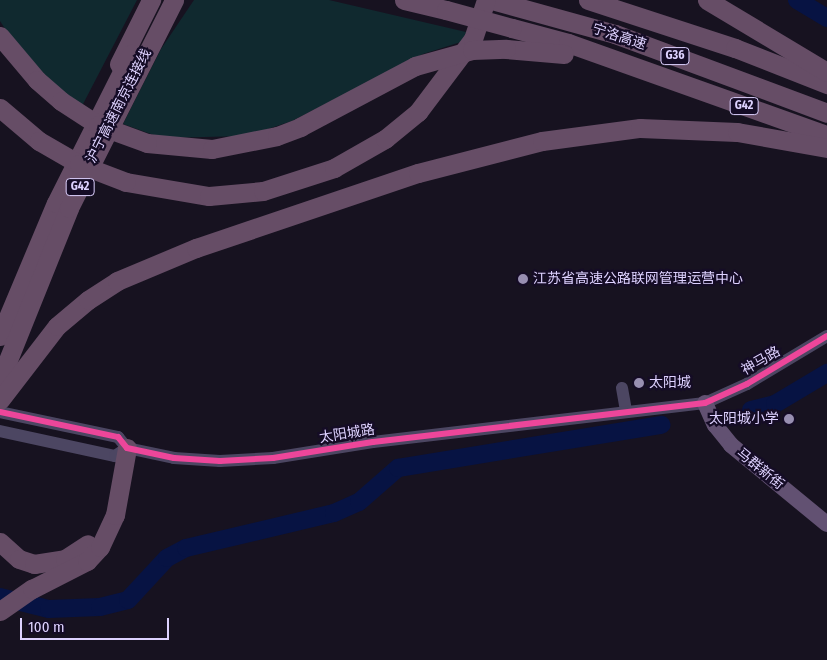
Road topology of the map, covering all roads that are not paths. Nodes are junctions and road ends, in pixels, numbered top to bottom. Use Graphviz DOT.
graph roads {
  1 [pos="151,0"];
  2 [pos="161,0"];
  3 [pos="174,0"];
  4 [pos="179,0"];
  5 [pos="404,0"];
  6 [pos="486,0"];
  7 [pos="492,0"];
  8 [pos="588,0"];
  9 [pos="707,0"];
  10 [pos="0,36"];
  11 [pos="152,41"];
  12 [pos="827,72"];
  13 [pos="660,76"];
  14 [pos="827,84"];
  15 [pos="103,106"];
  16 [pos="0,108"];
  17 [pos="827,112"];
  18 [pos="827,135"];
  19 [pos="827,148"];
  20 [pos="0,336"];
  21 [pos="827,336"];
  22 [pos="0,380"];
  23 [pos="622,388"];
  24 [pos="0,400"];
  25 [pos="706,403"];
  26 [pos="626,410"];
  27 [pos="0,412"];
  28 [pos="0,431"];
  29 [pos="120,447"];
  30 [pos="827,524"];
  31 [pos="0,542"];
  32 [pos="3,608"];
  1 -- 15 [label="highway"];
  2 -- 15 [label="highway, 沪宁高速南京连接线 / G42"];
  3 -- 11 [label="highway, 沪宁高速南京连接线 / G42"];
  4 -- 11 [label="highway"];
  5 -- 13 [label="highway, 宁洛高速 / G36, bridge"];
  6 -- 16 [label="highway, bridge"];
  7 -- 17 [label="highway, 宁洛高速 / G36"];
  8 -- 14 [label="highway"];
  9 -- 12 [label="highway"];
  10 -- 13 [label="highway, G42, bridge"];
  11 -- 22 [label="highway, 沪宁高速南京连接线 / G42"];
  13 -- 18 [label="highway, G42"];
  15 -- 20 [label="highway, 沪宁高速南京连接线 / G42"];
  19 -- 24 [label="highway"];
  21 -- 25 [label="street, 神马路"];
  23 -- 26 [label="street"];
  25 -- 26 [label="street, 太阳城路"];
  25 -- 30 [label="main road, 马群新街"];
  26 -- 29 [label="street, 太阳城路"];
  27 -- 29 [label="street, 太阳城路"];
  28 -- 29 [label="street, 太阳城路"];
  29 -- 31 [label="highway"];
  29 -- 32 [label="highway"];
}
